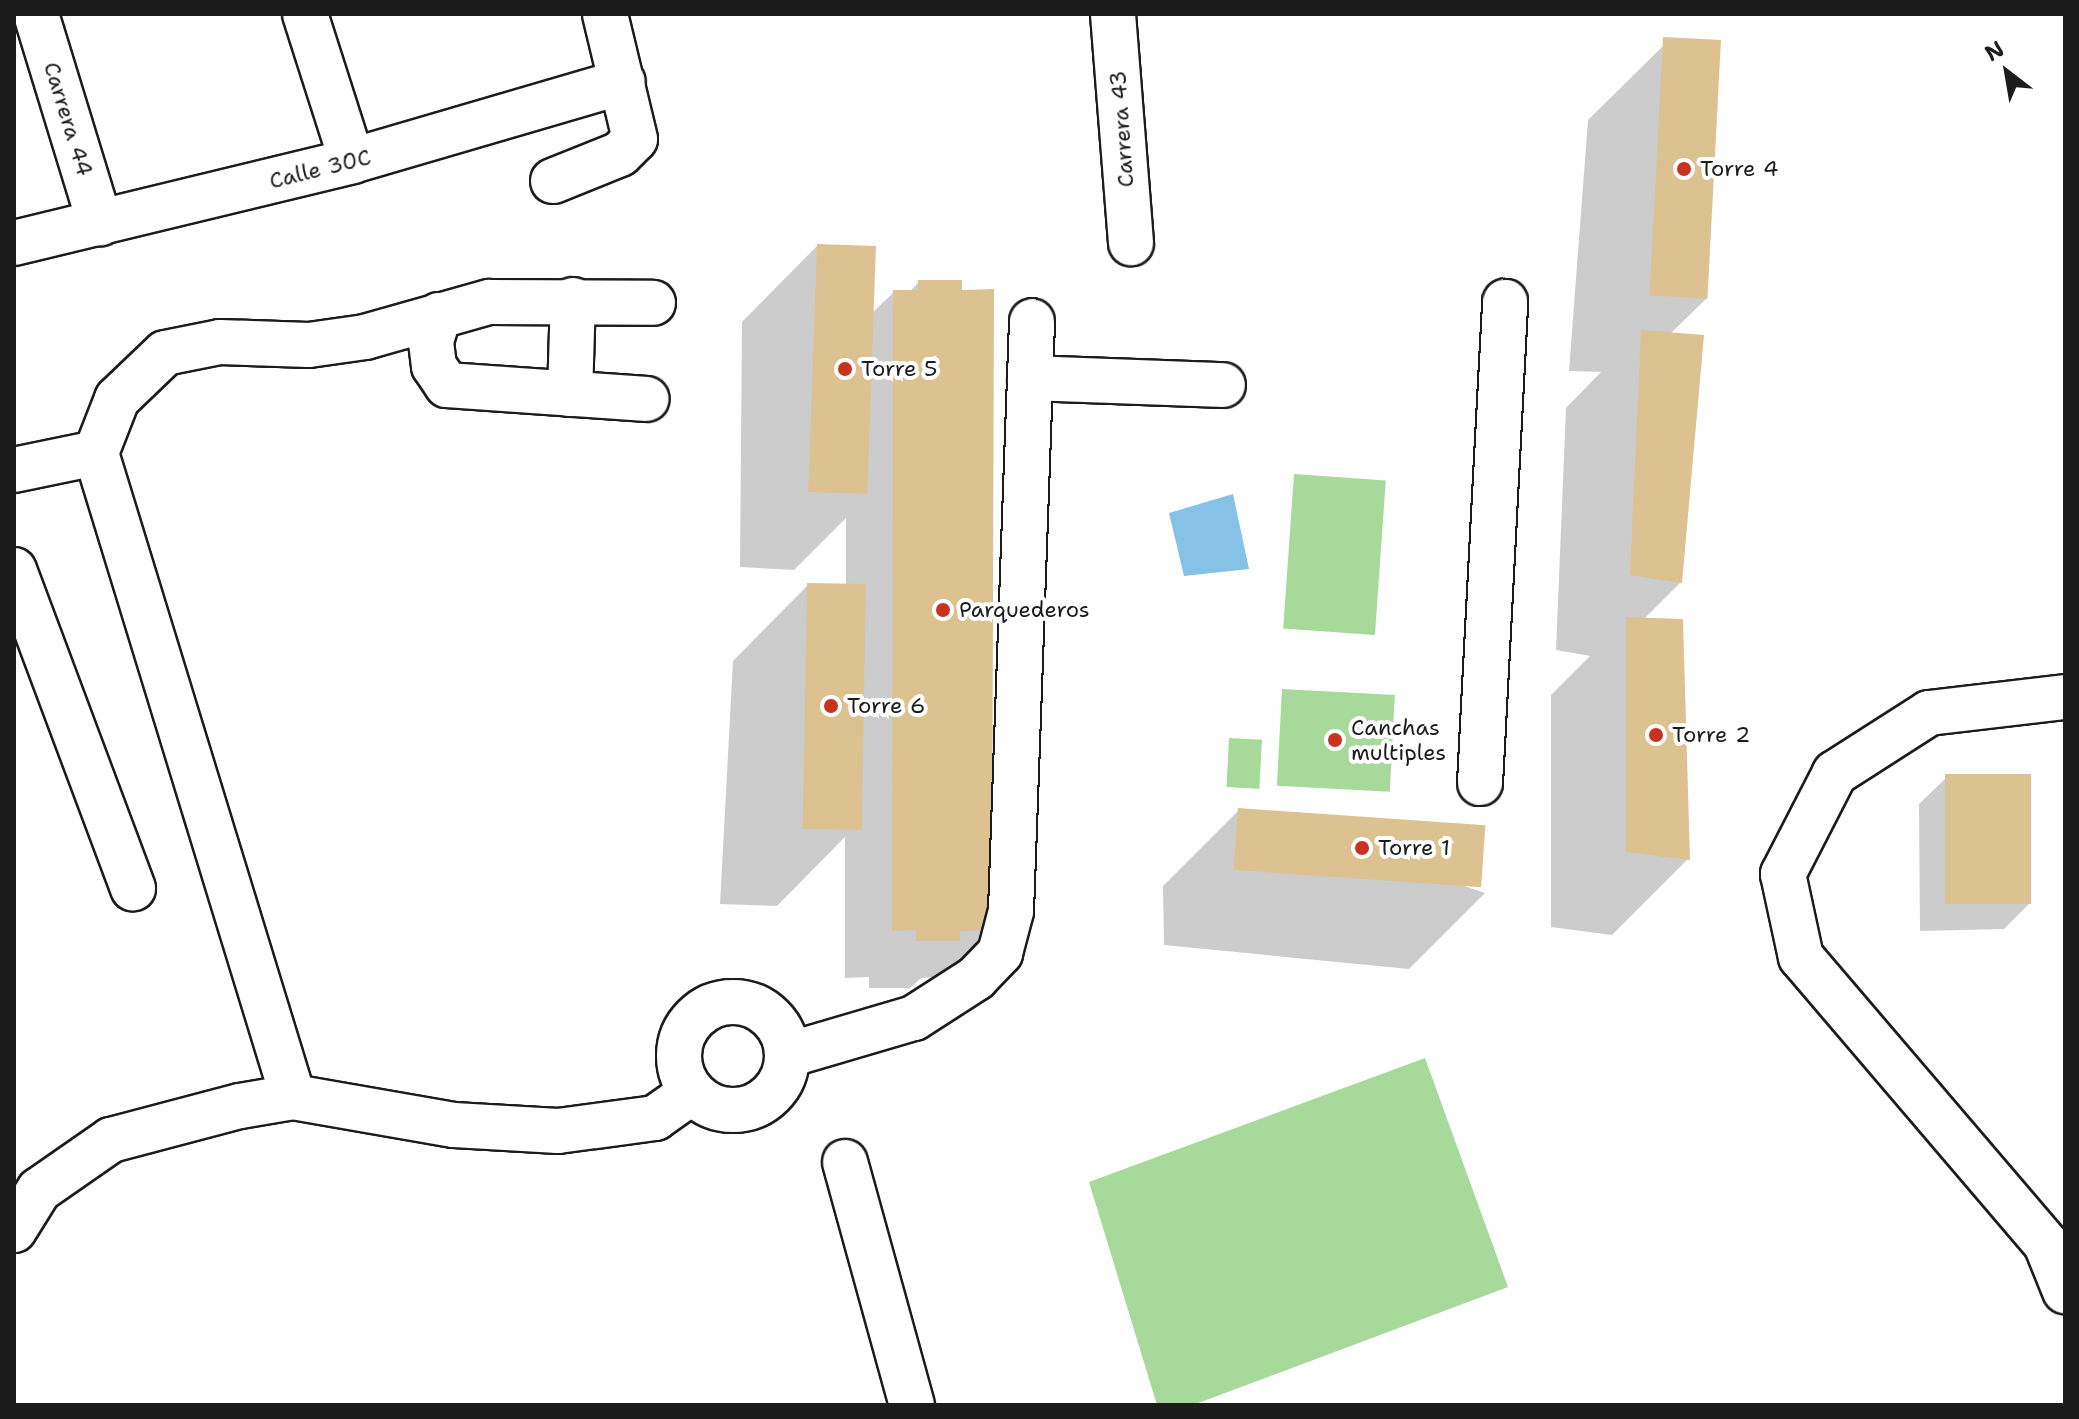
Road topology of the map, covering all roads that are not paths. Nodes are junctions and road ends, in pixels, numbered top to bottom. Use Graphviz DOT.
graph roads {
  1 [pos="36,14"];
  2 [pos="305,14"];
  3 [pos="605,14"];
  4 [pos="1113,14"];
  5 [pos="623,82"];
  6 [pos="352,161"];
  7 [pos="553,181"];
  8 [pos="100,223"];
  9 [pos="14,243"];
  10 [pos="1131,243"];
  11 [pos="573,300"];
  12 [pos="1505,302"];
  13 [pos="653,303"];
  14 [pos="439,315"];
  15 [pos="1032,321"];
  16 [pos="1030,378"];
  17 [pos="1223,385"];
  18 [pos="570,394"];
  19 [pos="647,399"];
  20 [pos="96,453"];
  21 [pos="14,470"];
  22 [pos="14,570"];
  23 [pos="2065,697"];
  24 [pos="1480,783"];
  25 [pos="133,888"];
  26 [pos="788,1055"];
  27 [pos="692,1092"];
  28 [pos="293,1097"];
  29 [pos="845,1162"];
  30 [pos="14,1230"];
  31 [pos="2065,1291"];
  32 [pos="912,1405"];
  1 -- 8 [label="street, Carrera 44"];
  2 -- 6 [label="street"];
  3 -- 5 [label="street"];
  4 -- 10 [label="street, Carrera 43"];
  5 -- 6 [label="street, Calle 30C"];
  5 -- 7 [label="street"];
  6 -- 8 [label="street, Calle 30C"];
  8 -- 9 [label="street, Calle 30C"];
  11 -- 13 [label="street"];
  11 -- 14 [label="street"];
  11 -- 18 [label="street"];
  12 -- 24 [label="street"];
  14 -- 18 [label="street"];
  14 -- 20 [label="street"];
  15 -- 16 [label="street"];
  16 -- 17 [label="street"];
  16 -- 26 [label="street"];
  18 -- 19 [label="street"];
  20 -- 21 [label="street"];
  20 -- 28 [label="street"];
  22 -- 25 [label="street"];
  23 -- 31 [label="street"];
  26 -- 27 [label="street"];
  26 -- 27 [label="street"];
  27 -- 28 [label="street"];
  28 -- 30 [label="street"];
  29 -- 32 [label="street"];
}
